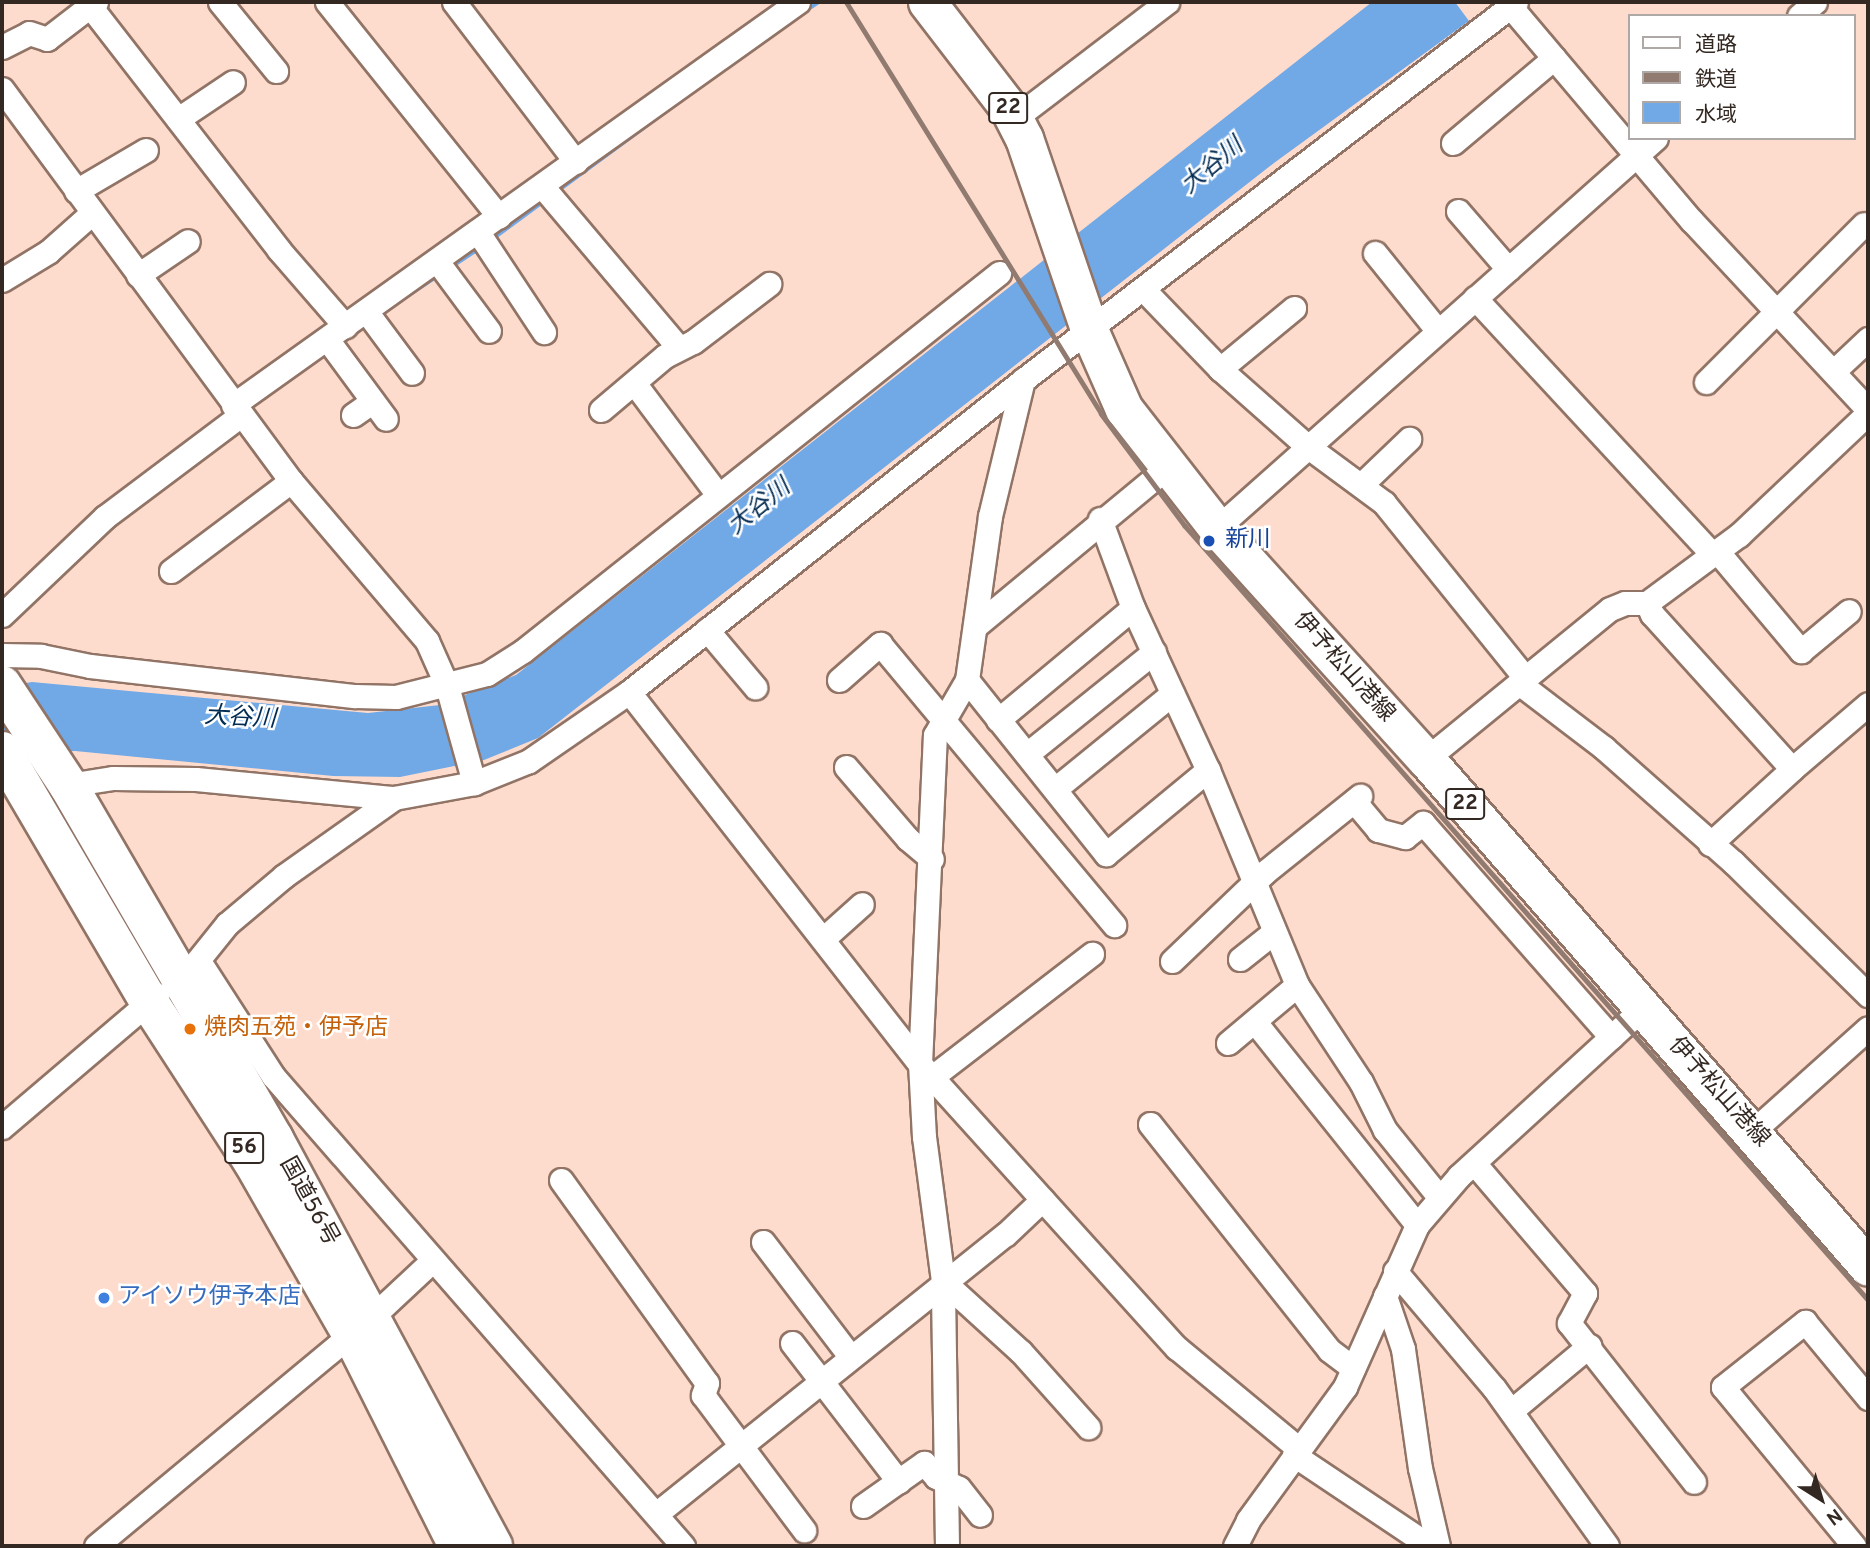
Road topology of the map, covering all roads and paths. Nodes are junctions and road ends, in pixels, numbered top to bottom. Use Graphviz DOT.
graph roads {
  1 [pos="220,2"];
  2 [pos="327,2"];
  3 [pos="454,2"];
  4 [pos="798,2"];
  5 [pos="1167,2"];
  6 [pos="1815,2"];
  7 [pos="91,3"];
  8 [pos="932,4"];
  9 [pos="1513,4"];
  10 [pos="1801,14"];
  11 [pos="2,47"];
  12 [pos="1554,58"];
  13 [pos="273,59"];
  14 [pos="233,82"];
  15 [pos="2,89"];
  16 [pos="178,119"];
  17 [pos="1014,119"];
  18 [pos="1654,140"];
  19 [pos="1453,143"];
  20 [pos="146,150"];
  21 [pos="1636,155"];
  22 [pos="576,162"];
  23 [pos="542,186"];
  24 [pos="76,191"];
  25 [pos="1458,211"];
  26 [pos="92,213"];
  27 [pos="499,217"];
  28 [pos="1864,224"];
  29 [pos="478,232"];
  30 [pos="188,241"];
  31 [pos="1375,253"];
  32 [pos="437,261"];
  33 [pos="1508,269"];
  34 [pos="999,272"];
  35 [pos="138,275"];
  36 [pos="2,280"];
  37 [pos="769,284"];
  38 [pos="1144,290"];
  39 [pos="1475,298"];
  40 [pos="1294,308"];
  41 [pos="366,311"];
  42 [pos="1776,312"];
  43 [pos="1089,328"];
  44 [pos="489,331"];
  45 [pos="1438,331"];
  46 [pos="336,332"];
  47 [pos="544,332"];
  48 [pos="1868,339"];
  49 [pos="679,348"];
  50 [pos="1220,369"];
  51 [pos="1834,371"];
  52 [pos="412,373"];
  53 [pos="1023,380"];
  54 [pos="1706,382"];
  55 [pos="635,384"];
  56 [pos="237,410"];
  57 [pos="601,410"];
  58 [pos="1868,411"];
  59 [pos="353,415"];
  60 [pos="1409,439"];
  61 [pos="1307,446"];
  62 [pos="1168,467"];
  63 [pos="291,481"];
  64 [pos="1363,483"];
  65 [pos="718,495"];
  66 [pos="1100,519"];
  67 [pos="1217,528"];
  68 [pos="1715,553"];
  69 [pos="171,571"];
  70 [pos="1647,603"];
  71 [pos="1133,608"];
  72 [pos="1849,611"];
  73 [pos="2,615"];
  74 [pos="978,624"];
  75 [pos="707,630"];
  76 [pos="1154,652"];
  77 [pos="2,655"];
  78 [pos="839,680"];
  79 [pos="967,680"];
  80 [pos="1522,680"];
  81 [pos="2,685"];
  82 [pos="755,687"];
  83 [pos="448,690"];
  84 [pos="629,692"];
  85 [pos="1172,694"];
  86 [pos="1868,704"];
  87 [pos="943,720"];
  88 [pos="998,720"];
  89 [pos="1027,754"];
  90 [pos="6,757"];
  91 [pos="1426,759"];
  92 [pos="846,767"];
  93 [pos="1792,769"];
  94 [pos="1208,771"];
  95 [pos="473,778"];
  96 [pos="64,780"];
  97 [pos="1055,789"];
  98 [pos="394,798"];
  99 [pos="1710,844"];
  100 [pos="932,859"];
  101 [pos="1254,884"];
  102 [pos="862,904"];
  103 [pos="1114,925"];
  104 [pos="1274,932"];
  105 [pos="823,939"];
  106 [pos="1092,954"];
  107 [pos="1240,959"];
  108 [pos="1172,961"];
  109 [pos="175,981"];
  110 [pos="1297,985"];
  111 [pos="1868,995"];
  112 [pos="1643,1008"];
  113 [pos="1255,1022"];
  114 [pos="1868,1028"];
  115 [pos="1611,1037"];
  116 [pos="1228,1043"];
  117 [pos="926,1070"];
  118 [pos="1150,1124"];
  119 [pos="2,1126"];
  120 [pos="1753,1132"];
  121 [pos="1474,1163"];
  122 [pos="561,1180"];
  123 [pos="1439,1197"];
  124 [pos="1042,1200"];
  125 [pos="1417,1225"];
  126 [pos="763,1242"];
  127 [pos="433,1260"];
  128 [pos="1868,1267"];
  129 [pos="1395,1271"];
  130 [pos="943,1280"];
  131 [pos="1385,1296"];
  132 [pos="361,1325"];
  133 [pos="792,1343"];
  134 [pos="1589,1346"];
  135 [pos="850,1356"];
  136 [pos="1353,1368"];
  137 [pos="819,1381"];
  138 [pos="1868,1398"];
  139 [pos="1511,1410"];
  140 [pos="1088,1427"];
  141 [pos="740,1445"];
  142 [pos="1297,1452"];
  143 [pos="899,1482"];
  144 [pos="946,1482"];
  145 [pos="1694,1482"];
  146 [pos="863,1506"];
  147 [pos="656,1514"];
  148 [pos="979,1516"];
  149 [pos="804,1531"];
  150 [pos="96,1546"];
  151 [pos="458,1546"];
  152 [pos="493,1546"];
  153 [pos="683,1546"];
  154 [pos="947,1546"];
  155 [pos="1235,1546"];
  156 [pos="1430,1546"];
  157 [pos="1438,1546"];
  158 [pos="1607,1546"];
  159 [pos="1854,1546"];
  1 -- 13 [label="street"];
  2 -- 27 [label="street"];
  3 -- 22 [label="street"];
  4 -- 22 [label="street"];
  5 -- 17 [label="street"];
  6 -- 10 [label="street"];
  7 -- 11 [label="street"];
  7 -- 16 [label="street"];
  8 -- 17 [label="main road, 伊予松山港線 / 22"];
  9 -- 12 [label="street"];
  9 -- 38 [label="street"];
  12 -- 19 [label="street"];
  12 -- 21 [label="street"];
  14 -- 16 [label="street"];
  15 -- 24 [label="street"];
  16 -- 46 [label="street"];
  17 -- 43 [label="main road, 伊予松山港線 / 22"];
  18 -- 21 [label="street"];
  20 -- 24 [label="street"];
  21 -- 33 [label="street"];
  21 -- 42 [label="street"];
  22 -- 23 [label="street"];
  23 -- 27 [label="street"];
  23 -- 49 [label="street"];
  24 -- 26 [label="street"];
  25 -- 33 [label="street"];
  26 -- 35 [label="street"];
  26 -- 36 [label="street"];
  27 -- 29 [label="street"];
  28 -- 42 [label="street"];
  29 -- 32 [label="street"];
  29 -- 47 [label="street"];
  30 -- 35 [label="street"];
  31 -- 45 [label="street"];
  32 -- 41 [label="street"];
  32 -- 44 [label="street"];
  33 -- 39 [label="street"];
  34 -- 65 [label="street"];
  35 -- 56 [label="street"];
  37 -- 49 [label="street"];
  38 -- 43 [label="street"];
  38 -- 50 [label="street"];
  39 -- 45 [label="street"];
  39 -- 68 [label="street"];
  40 -- 50 [label="street"];
  41 -- 46 [label="street"];
  41 -- 52 [label="street"];
  42 -- 51 [label="street"];
  42 -- 54 [label="street"];
  43 -- 53 [label="street"];
  43 -- 62 [label="main road, 伊予松山港線 / 22"];
  45 -- 61 [label="street"];
  46 -- 56 [label="street"];
  46 -- 59 [label="street"];
  48 -- 51 [label="street"];
  49 -- 55 [label="street"];
  50 -- 61 [label="street"];
  51 -- 58 [label="street"];
  53 -- 74 [label="street"];
  53 -- 75 [label="street"];
  55 -- 57 [label="street"];
  55 -- 65 [label="street"];
  56 -- 63 [label="street"];
  56 -- 73 [label="street"];
  58 -- 68 [label="street"];
  60 -- 64 [label="street"];
  61 -- 64 [label="street"];
  61 -- 67 [label="street"];
  62 -- 66 [label="street"];
  62 -- 67 [label="main road, 伊予松山港線 / 22"];
  63 -- 69 [label="street"];
  63 -- 83 [label="street"];
  64 -- 80 [label="street"];
  65 -- 83 [label="street"];
  66 -- 71 [label="street"];
  66 -- 74 [label="street"];
  67 -- 91 [label="main road, 伊予松山港線 / 22"];
  68 -- 70 [label="street"];
  68 -- 72 [label="street"];
  70 -- 80 [label="street"];
  70 -- 93 [label="street"];
  71 -- 76 [label="street"];
  71 -- 88 [label="street"];
  74 -- 79 [label="street"];
  75 -- 82 [label="street"];
  75 -- 84 [label="street"];
  76 -- 85 [label="street"];
  76 -- 89 [label="street"];
  77 -- 83 [label="street"];
  78 -- 87 [label="street"];
  79 -- 87 [label="street"];
  79 -- 88 [label="street"];
  80 -- 91 [label="street"];
  80 -- 99 [label="street"];
  81 -- 96 [label="highway, 国道56号 / 56"];
  83 -- 95 [label="street"];
  84 -- 95 [label="street"];
  84 -- 105 [label="street"];
  85 -- 94 [label="street"];
  85 -- 97 [label="street"];
  86 -- 93 [label="street"];
  87 -- 100 [label="street"];
  87 -- 103 [label="street"];
  88 -- 89 [label="street"];
  89 -- 97 [label="street"];
  90 -- 109 [label="highway, 国道56号 / 56"];
  91 -- 112 [label="main road, 伊予松山港線 / 22"];
  92 -- 100 [label="street"];
  93 -- 99 [label="street"];
  94 -- 97 [label="street"];
  94 -- 101 [label="street"];
  95 -- 98 [label="street"];
  96 -- 98 [label="street"];
  96 -- 109 [label="highway, 国道56号 / 56"];
  98 -- 109 [label="street"];
  99 -- 111 [label="street"];
  100 -- 117 [label="street"];
  101 -- 104 [label="street"];
  101 -- 108 [label="street"];
  101 -- 115 [label="street"];
  102 -- 105 [label="street"];
  104 -- 107 [label="street"];
  104 -- 110 [label="street"];
  105 -- 117 [label="street"];
  106 -- 117 [label="street"];
  109 -- 119 [label="street"];
  109 -- 127 [label="street"];
  109 -- 132 [label="highway, 国道56号 / 56"];
  110 -- 113 [label="street"];
  110 -- 123 [label="street"];
  112 -- 115 [label="street"];
  112 -- 120 [label="main road, 伊予松山港線 / 22"];
  113 -- 116 [label="street"];
  113 -- 125 [label="street"];
  114 -- 120 [label="street"];
  115 -- 121 [label="street"];
  117 -- 124 [label="street"];
  117 -- 130 [label="street"];
  118 -- 136 [label="street"];
  120 -- 128 [label="main road, 伊予松山港線 / 22"];
  121 -- 123 [label="street"];
  121 -- 134 [label="street"];
  122 -- 141 [label="street"];
  123 -- 125 [label="street"];
  124 -- 130 [label="street"];
  124 -- 142 [label="street"];
  125 -- 129 [label="street"];
  126 -- 135 [label="street"];
  127 -- 132 [label="street"];
  127 -- 147 [label="street"];
  129 -- 131 [label="street"];
  129 -- 139 [label="street"];
  130 -- 135 [label="street"];
  130 -- 140 [label="street"];
  130 -- 144 [label="street"];
  131 -- 136 [label="street"];
  131 -- 157 [label="street"];
  132 -- 150 [label="street"];
  132 -- 151 [label="highway, 国道56号 / 56"];
  132 -- 152 [label="highway, 国道56号 / 56"];
  133 -- 137 [label="street"];
  134 -- 139 [label="street"];
  134 -- 145 [label="street"];
  135 -- 137 [label="street"];
  136 -- 142 [label="street"];
  137 -- 141 [label="street"];
  137 -- 143 [label="street"];
  138 -- 159 [label="street"];
  139 -- 158 [label="street"];
  141 -- 147 [label="street"];
  141 -- 149 [label="street"];
  142 -- 155 [label="street"];
  142 -- 156 [label="street"];
  143 -- 144 [label="street"];
  143 -- 146 [label="street"];
  144 -- 148 [label="street"];
  144 -- 154 [label="street"];
  147 -- 153 [label="street"];
}
